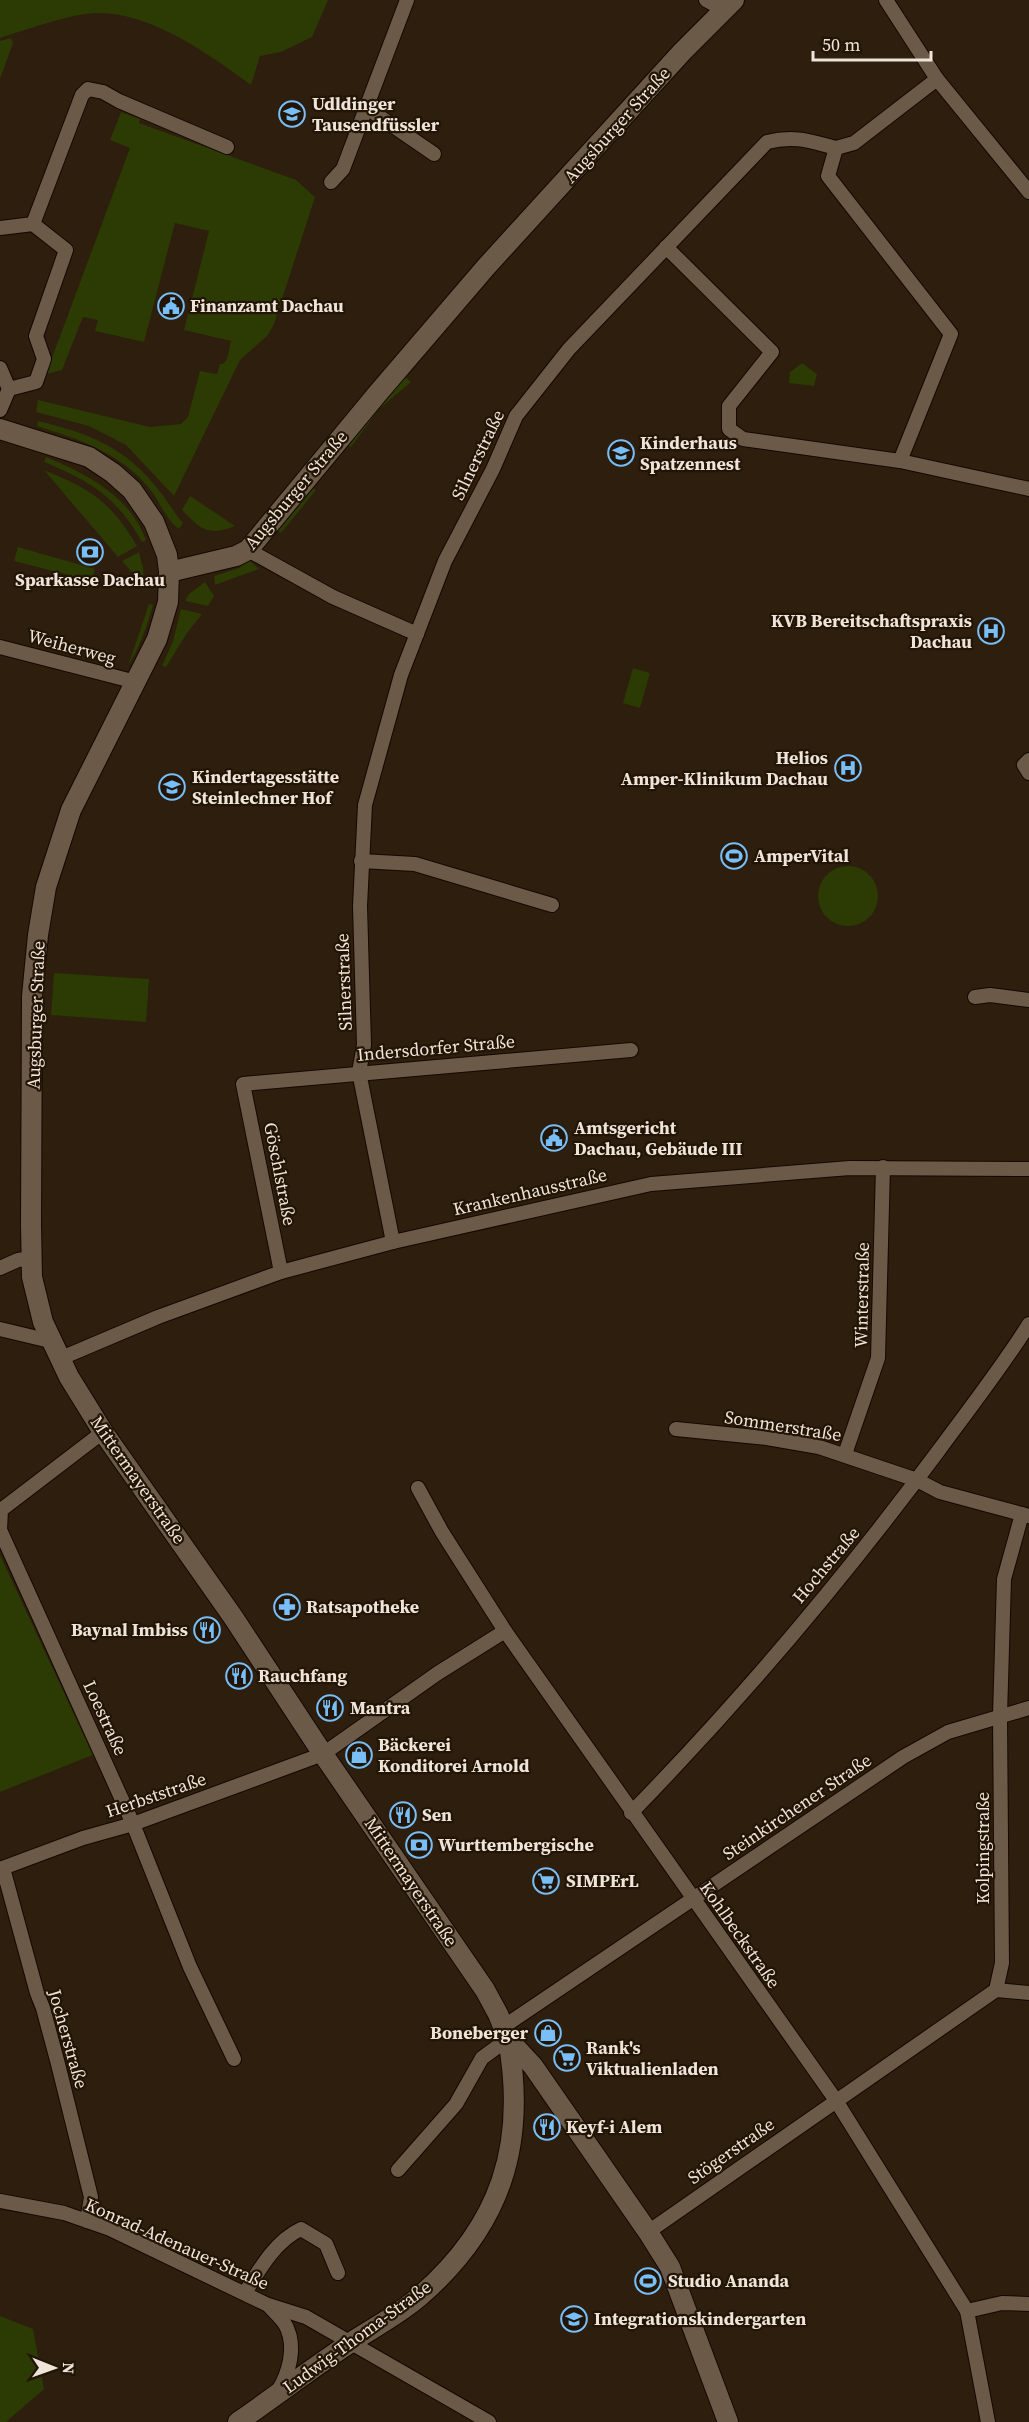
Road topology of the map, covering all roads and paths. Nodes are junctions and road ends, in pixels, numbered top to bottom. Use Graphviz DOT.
graph roads {
  1 [pos="407,0"];
  2 [pos="886,0"];
  3 [pos="721,3"];
  4 [pos="937,79"];
  5 [pos="367,108"];
  6 [pos="227,147"];
  7 [pos="836,148"];
  8 [pos="434,154"];
  9 [pos="331,182"];
  10 [pos="1029,192"];
  11 [pos="33,224"];
  12 [pos="0,228"];
  13 [pos="666,247"];
  14 [pos="0,368"];
  15 [pos="9,389"];
  16 [pos="0,410"];
  17 [pos="0,429"];
  18 [pos="900,461"];
  19 [pos="1029,489"];
  20 [pos="248,550"];
  21 [pos="169,572"];
  22 [pos="417,634"];
  23 [pos="0,647"];
  24 [pos="136,682"];
  25 [pos="1029,760"];
  26 [pos="1029,773"];
  27 [pos="361,861"];
  28 [pos="552,905"];
  29 [pos="975,998"];
  30 [pos="1029,1000"];
  31 [pos="631,1050"];
  32 [pos="359,1072"];
  33 [pos="243,1084"];
  34 [pos="883,1167"];
  35 [pos="1029,1169"];
  36 [pos="393,1242"];
  37 [pos="31,1258"];
  38 [pos="0,1268"];
  39 [pos="281,1272"];
  40 [pos="1028,1327"];
  41 [pos="0,1329"];
  42 [pos="50,1341"];
  43 [pos="59,1359"];
  44 [pos="676,1429"];
  45 [pos="103,1432"];
  46 [pos="845,1454"];
  47 [pos="917,1480"];
  48 [pos="418,1488"];
  49 [pos="1026,1515"];
  50 [pos="505,1631"];
  51 [pos="1029,1708"];
  52 [pos="1000,1716"];
  53 [pos="323,1754"];
  54 [pos="631,1813"];
  55 [pos="133,1824"];
  56 [pos="1,1868"];
  57 [pos="692,1899"];
  58 [pos="996,1990"];
  59 [pos="1029,1993"];
  60 [pos="505,2033"];
  61 [pos="234,2059"];
  62 [pos="835,2100"];
  63 [pos="398,2170"];
  64 [pos="0,2201"];
  65 [pos="87,2221"];
  66 [pos="648,2232"];
  67 [pos="338,2273"];
  68 [pos="245,2293"];
  69 [pos="1029,2304"];
  70 [pos="268,2305"];
  71 [pos="966,2311"];
  72 [pos="351,2342"];
  73 [pos="275,2396"];
  74 [pos="238,2422"];
  75 [pos="489,2422"];
  76 [pos="728,2422"];
  77 [pos="988,2422"];
  1 -- 5 [label="street"];
  2 -- 4 [label="street"];
  3 -- 20 [label="main road, Augsburger Straße"];
  4 -- 7 [label="street"];
  4 -- 10 [label="street"];
  5 -- 8 [label="street"];
  5 -- 9 [label="street"];
  6 -- 11 [label="street"];
  7 -- 13 [label="street, Silnerstraße"];
  7 -- 18 [label="street"];
  11 -- 12 [label="street"];
  11 -- 15 [label="street"];
  13 -- 18 [label="street"];
  13 -- 22 [label="street, Silnerstraße"];
  14 -- 15 [label="street"];
  15 -- 16 [label="street"];
  17 -- 21 [label="main road"];
  18 -- 19 [label="street"];
  20 -- 21 [label="main road, Augsburger Straße"];
  20 -- 22 [label="street"];
  21 -- 24 [label="main road, Augsburger Straße"];
  22 -- 27 [label="street, Silnerstraße"];
  23 -- 24 [label="street, Weiherweg"];
  24 -- 37 [label="main road, Augsburger Straße"];
  25 -- 26 [label="street"];
  27 -- 28 [label="street"];
  27 -- 32 [label="street, Silnerstraße"];
  29 -- 30 [label="street"];
  31 -- 32 [label="street, Indersdorfer Straße"];
  32 -- 33 [label="street, Indersdorfer Straße"];
  32 -- 36 [label="street, Silnerstraße"];
  33 -- 39 [label="street, Göschlstraße"];
  34 -- 35 [label="street, Krankenhausstraße"];
  34 -- 36 [label="street, Krankenhausstraße"];
  34 -- 46 [label="street, Winterstraße"];
  36 -- 39 [label="street, Krankenhausstraße"];
  37 -- 38 [label="street"];
  37 -- 42 [label="main road, Augsburger Straße"];
  39 -- 43 [label="street, Krankenhausstraße"];
  40 -- 47 [label="street, Hochstraße"];
  41 -- 42 [label="street"];
  42 -- 43 [label="main road, Augsburger Straße"];
  43 -- 45 [label="main road, Mittermayerstraße"];
  44 -- 46 [label="street, Sommerstraße"];
  45 -- 53 [label="main road, Mittermayerstraße"];
  45 -- 55 [label="street, Loestraße"];
  46 -- 47 [label="street, Sommerstraße"];
  47 -- 49 [label="street, Sommerstraße"];
  47 -- 54 [label="street, Hochstraße"];
  48 -- 50 [label="street, Kohlbeckstraße"];
  49 -- 52 [label="street, Kolpingstraße"];
  50 -- 53 [label="street, Herbststraße"];
  50 -- 54 [label="street, Kohlbeckstraße"];
  51 -- 52 [label="street, Steinkirchener Straße"];
  52 -- 57 [label="street, Steinkirchener Straße"];
  52 -- 58 [label="street, Kolpingstraße"];
  53 -- 55 [label="street, Herbststraße"];
  53 -- 60 [label="main road, Mittermayerstraße"];
  54 -- 57 [label="street, Kohlbeckstraße"];
  55 -- 56 [label="street, Herbststraße"];
  55 -- 61 [label="street, Loestraße"];
  56 -- 65 [label="street, Jocherstraße"];
  57 -- 60 [label="street, Steinkirchener Straße"];
  57 -- 62 [label="street, Kohlbeckstraße"];
  58 -- 59 [label="street"];
  58 -- 62 [label="street"];
  60 -- 63 [label="street, Steinkirchener Straße"];
  60 -- 66 [label="main road, Mittermayerstraße"];
  60 -- 72 [label="main road, Ludwig-Thoma-Straße"];
  62 -- 66 [label="street, Stögerstraße"];
  62 -- 71 [label="street, Kohlbeckstraße"];
  64 -- 65 [label="street, Konrad-Adenauer-Straße"];
  65 -- 68 [label="street, Konrad-Adenauer-Straße"];
  66 -- 76 [label="main road, Mittermayerstraße"];
  67 -- 68 [label="street"];
  68 -- 70 [label="street, Konrad-Adenauer-Straße"];
  69 -- 71 [label="street"];
  70 -- 72 [label="street, Konrad-Adenauer-Straße"];
  70 -- 73 [label="street, Konrad-Adenauer-Straße"];
  71 -- 77 [label="street, Kohlbeckstraße"];
  72 -- 73 [label="main road, Ludwig-Thoma-Straße"];
  72 -- 75 [label="street, Konrad-Adenauer-Straße"];
  73 -- 74 [label="main road, Ludwig-Thoma-Straße"];
}
